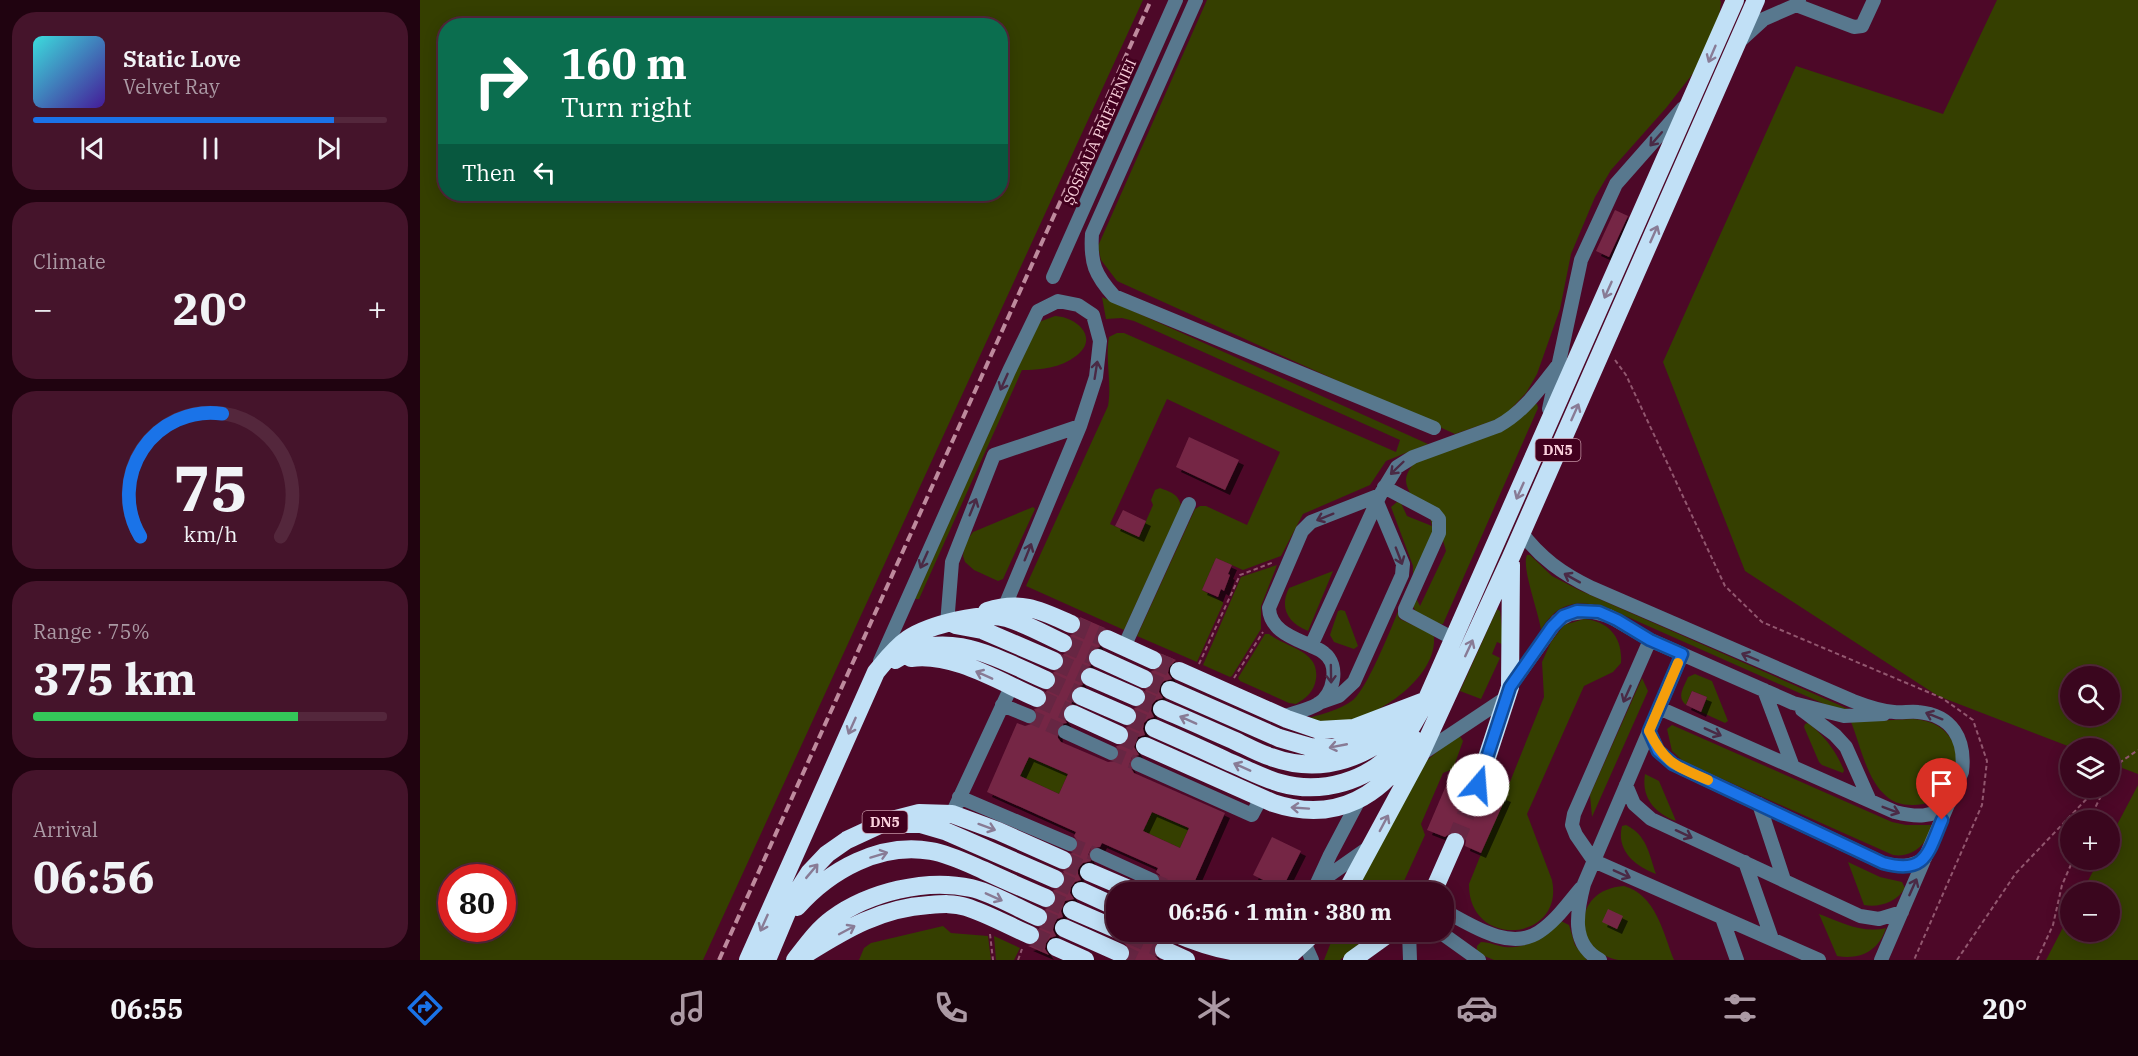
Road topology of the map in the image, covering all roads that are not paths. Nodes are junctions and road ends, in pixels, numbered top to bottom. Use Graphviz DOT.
graph roads {
  1 [pos="1176,0"];
  2 [pos="1196,0"];
  3 [pos="1756,0"];
  4 [pos="1874,0"];
  5 [pos="1734,1"];
  6 [pos="1798,2"];
  7 [pos="1738,43"];
  8 [pos="1694,95"];
  9 [pos="1053,277"];
  10 [pos="1558,365"];
  11 [pos="1080,426"];
  12 [pos="1434,428"];
  13 [pos="1544,437"];
  14 [pos="1380,495"];
  15 [pos="1189,504"];
  16 [pos="1521,532"];
  17 [pos="1511,557"];
  18 [pos="1005,606"];
  19 [pos="968,617"];
  20 [pos="947,624"];
  21 [pos="1071,624"];
  22 [pos="1454,639"];
  23 [pos="1650,640"];
  24 [pos="1063,642"];
  25 [pos="1115,643"];
  26 [pos="1311,646"];
  27 [pos="1682,654"];
  28 [pos="1098,658"];
  29 [pos="1153,660"];
  30 [pos="1054,661"];
  31 [pos="876,672"];
  32 [pos="1186,674"];
  33 [pos="1090,677"];
  34 [pos="1144,679"];
  35 [pos="1046,680"];
  36 [pos="1011,687"];
  37 [pos="1170,690"];
  38 [pos="1764,690"];
  39 [pos="1508,692"];
  40 [pos="1082,696"];
  41 [pos="1136,697"];
  42 [pos="1037,698"];
  43 [pos="1426,701"];
  44 [pos="1319,703"];
  45 [pos="1793,703"];
  46 [pos="1002,705"];
  47 [pos="1659,708"];
  48 [pos="1162,709"];
  49 [pos="1893,712"];
  50 [pos="1073,714"];
  51 [pos="1029,716"];
  52 [pos="1127,717"];
  53 [pos="1282,717"];
  54 [pos="1154,728"];
  55 [pos="1649,731"];
  56 [pos="1065,732"];
  57 [pos="1119,735"];
  58 [pos="1145,746"];
  59 [pos="1112,753"];
  60 [pos="1420,755"];
  61 [pos="1138,764"];
  62 [pos="1793,767"];
  63 [pos="1478,785"];
  64 [pos="1626,785"];
  65 [pos="1261,798"];
  66 [pos="1359,800"];
  67 [pos="1951,800"];
  68 [pos="1870,801"];
  69 [pos="1759,804"];
  70 [pos="956,806"];
  71 [pos="868,831"];
  72 [pos="1455,842"];
  73 [pos="1372,845"];
  74 [pos="1067,852"];
  75 [pos="1925,858"];
  76 [pos="1594,861"];
  77 [pos="1745,862"];
  78 [pos="1093,863"];
  79 [pos="1055,879"];
  80 [pos="1152,880"];
  81 [pos="1785,880"];
  82 [pos="1121,882"];
  83 [pos="1318,882"];
  84 [pos="1323,882"];
  85 [pos="1352,882"];
  86 [pos="1437,882"];
  87 [pos="1584,884"];
  88 [pos="1081,891"];
  89 [pos="1046,898"];
  90 [pos="1106,902"];
  91 [pos="1072,910"];
  92 [pos="1902,912"];
  93 [pos="1454,916"];
  94 [pos="1038,917"];
  95 [pos="1722,918"];
  96 [pos="782,924"];
  97 [pos="1106,925"];
  98 [pos="1064,928"];
  99 [pos="1030,935"];
  100 [pos="1772,939"];
  101 [pos="1198,942"];
  102 [pos="1258,942"];
  103 [pos="1288,942"];
  104 [pos="1300,942"];
  105 [pos="1301,942"];
  106 [pos="1306,942"];
  107 [pos="1378,942"];
  108 [pos="1409,942"];
  109 [pos="1454,942"];
  110 [pos="1056,947"];
  111 [pos="1164,950"];
  112 [pos="1120,953"];
  113 [pos="1358,958"];
  114 [pos="748,960"];
  115 [pos="767,960"];
  116 [pos="796,960"];
  117 [pos="1085,960"];
  118 [pos="1186,960"];
  119 [pos="1284,960"];
  120 [pos="1312,960"];
  121 [pos="1410,960"];
  122 [pos="1479,960"];
  123 [pos="1600,960"];
  124 [pos="1737,960"];
  125 [pos="1819,960"];
  126 [pos="1881,960"];
  1 -- 9 [label="lane, ȘOSEAUA PRIETENIEI"];
  2 -- 12 [label="lane"];
  3 -- 7 [label="highway, DN5"];
  4 -- 6 [label="lane"];
  5 -- 8 [label="highway, DN5, one-way"];
  6 -- 7 [label="lane"];
  16 -- 7 [label="highway, DN5, one-way"];
  8 -- 10 [label="lane, one-way"];
  8 -- 13 [label="highway, DN5, one-way"];
  10 -- 13 [label="lane"];
  10 -- 14 [label="lane, one-way"];
  18 -- 11 [label="lane, one-way"];
  20 -- 11 [label="lane, one-way"];
  11 -- 31 [label="lane, one-way"];
  13 -- 22 [label="highway, DN5, one-way"];
  14 -- 22 [label="lane"];
  14 -- 26 [label="lane"];
  14 -- 26 [label="lane, one-way"];
  14 -- 44 [label="lane, one-way"];
  15 -- 25 [label="lane"];
  16 -- 17 [label="highway, DN5"];
  49 -- 16 [label="lane, one-way"];
  17 -- 39 [label="highway, DN5"];
  60 -- 17 [label="highway, DN5, one-way"];
  18 -- 19 [label="highway"];
  18 -- 21 [label="highway"];
  19 -- 20 [label="highway"];
  19 -- 24 [label="highway"];
  20 -- 30 [label="highway"];
  20 -- 31 [label="highway"];
  22 -- 43 [label="highway, DN5"];
  23 -- 27 [label="lane"];
  23 -- 39 [label="lane"];
  23 -- 76 [label="lane, one-way"];
  25 -- 29 [label="highway"];
  26 -- 44 [label="lane, one-way"];
  27 -- 38 [label="lane"];
  27 -- 47 [label="lane"];
  28 -- 34 [label="highway"];
  31 -- 35 [label="highway"];
  36 -- 31 [label="highway, one-way"];
  31 -- 114 [label="highway, one-way"];
  32 -- 53 [label="highway"];
  33 -- 41 [label="highway"];
  36 -- 42 [label="highway"];
  36 -- 46 [label="lane"];
  43 -- 37 [label="highway, one-way"];
  38 -- 45 [label="lane"];
  38 -- 62 [label="lane"];
  39 -- 60 [label="lane"];
  39 -- 63 [label="highway, DN5"];
  40 -- 52 [label="highway"];
  43 -- 48 [label="highway, DN5, one-way"];
  43 -- 53 [label="highway"];
  43 -- 54 [label="highway, DN5, one-way"];
  43 -- 66 [label="highway, DN5"];
  44 -- 53 [label="lane"];
  45 -- 49 [label="lane"];
  45 -- 68 [label="lane"];
  46 -- 51 [label="lane"];
  46 -- 70 [label="lane"];
  47 -- 55 [label="lane"];
  47 -- 62 [label="lane, one-way"];
  67 -- 49 [label="lane, one-way"];
  50 -- 57 [label="highway"];
  55 -- 64 [label="lane"];
  55 -- 69 [label="lane"];
  56 -- 59 [label="lane"];
  58 -- 65 [label="highway, DN5"];
  73 -- 60 [label="highway, DN5, one-way"];
  61 -- 65 [label="lane"];
  62 -- 68 [label="lane"];
  64 -- 76 [label="lane"];
  64 -- 77 [label="lane, one-way"];
  66 -- 65 [label="highway, DN5, one-way"];
  66 -- 83 [label="lane"];
  68 -- 67 [label="lane, one-way"];
  67 -- 75 [label="lane"];
  69 -- 75 [label="lane"];
  69 -- 81 [label="lane"];
  70 -- 71 [label="highway, DN5"];
  70 -- 74 [label="highway, DN5"];
  71 -- 79 [label="highway, DN5"];
  96 -- 71 [label="highway, DN5, one-way"];
  72 -- 86 [label="highway"];
  73 -- 84 [label="lane"];
  73 -- 85 [label="highway, DN5"];
  92 -- 75 [label="lane, one-way"];
  76 -- 87 [label="lane"];
  76 -- 95 [label="lane, one-way"];
  77 -- 81 [label="lane"];
  77 -- 100 [label="lane"];
  78 -- 80 [label="lane"];
  78 -- 82 [label="highway"];
  81 -- 92 [label="lane"];
  87 -- 93 [label="lane"];
  87 -- 123 [label="lane"];
  88 -- 90 [label="highway"];
  96 -- 89 [label="highway, DN5, one-way"];
  91 -- 97 [label="highway"];
  92 -- 126 [label="lane"];
  116 -- 94 [label="highway, one-way"];
  95 -- 100 [label="lane"];
  95 -- 124 [label="lane"];
  96 -- 115 [label="highway, DN5"];
  98 -- 112 [label="highway"];
  116 -- 99 [label="highway, one-way"];
  100 -- 125 [label="lane"];
  101 -- 104 [label="highway"];
  102 -- 103 [label="highway"];
  105 -- 119 [label="highway"];
  106 -- 120 [label="lane"];
  107 -- 113 [label="highway"];
  108 -- 121 [label="lane"];
  109 -- 122 [label="lane"];
  110 -- 117 [label="highway"];
  111 -- 118 [label="highway"];
}
